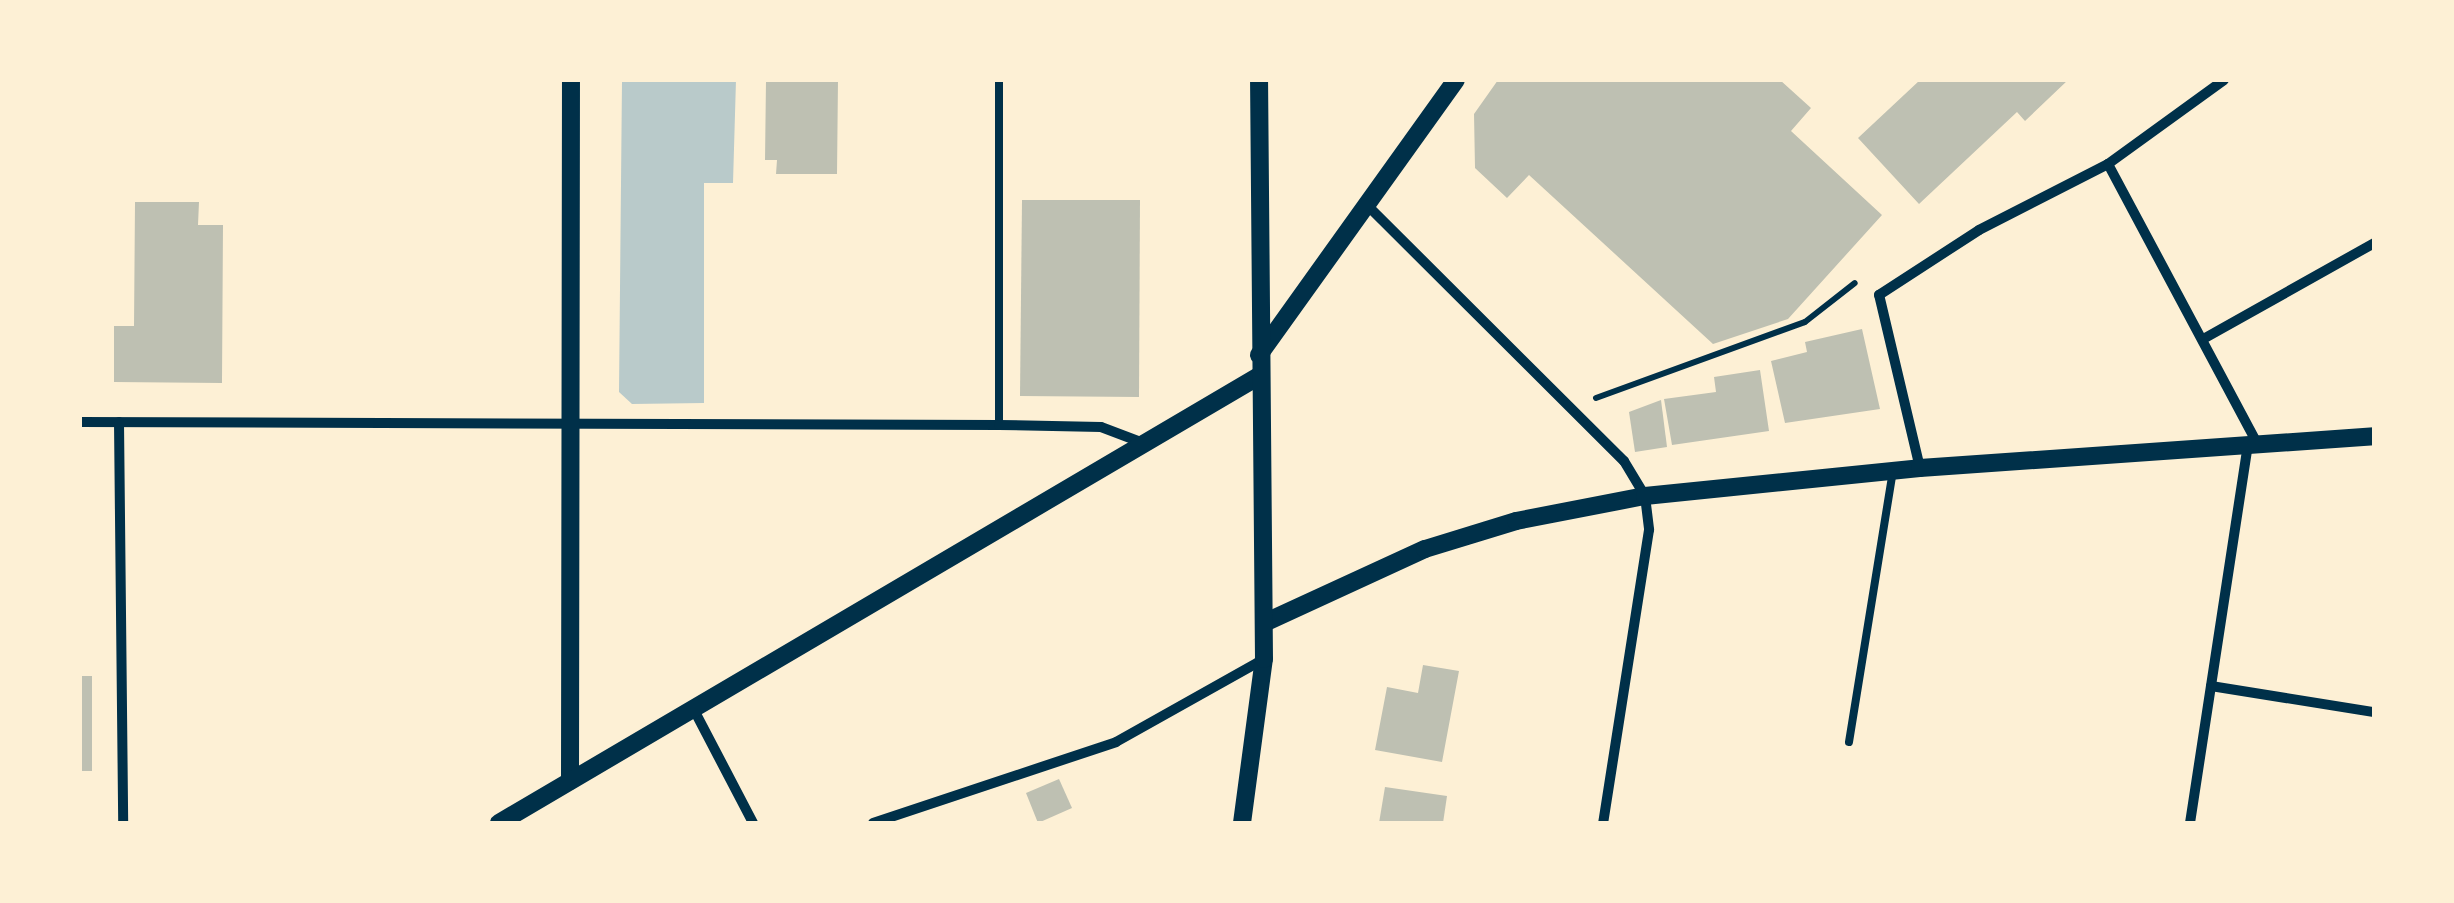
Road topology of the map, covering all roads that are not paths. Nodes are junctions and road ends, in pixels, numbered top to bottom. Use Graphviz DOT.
graph roads {
  1 [pos="571,80"];
  2 [pos="999,80"];
  3 [pos="1259,80"];
  4 [pos="1456,80"];
  5 [pos="2224,80"];
  6 [pos="2108,164"];
  7 [pos="1368,208"];
  8 [pos="2374,243"];
  9 [pos="2205,338"];
  10 [pos="1259,355"];
  11 [pos="1258,376"];
  12 [pos="80,422"];
  13 [pos="118,422"];
  14 [pos="572,423"];
  15 [pos="999,425"];
  16 [pos="2374,436"];
  17 [pos="2253,443"];
  18 [pos="1146,444"];
  19 [pos="1920,468"];
  20 [pos="1893,470"];
  21 [pos="1644,496"];
  22 [pos="1264,622"];
  23 [pos="1264,658"];
  24 [pos="2211,686"];
  25 [pos="693,708"];
  26 [pos="2374,712"];
  27 [pos="1849,742"];
  28 [pos="570,781"];
  29 [pos="123,823"];
  30 [pos="499,823"];
  31 [pos="752,823"];
  32 [pos="873,823"];
  33 [pos="1242,823"];
  34 [pos="1603,823"];
  35 [pos="2190,823"];
  1 -- 14 [label="street"];
  2 -- 15 [label="lane"];
  3 -- 10 [label="street"];
  4 -- 7 [label="street"];
  5 -- 6 [label="street"];
  6 -- 9 [label="street"];
  6 -- 19 [label="street"];
  7 -- 10 [label="street"];
  7 -- 21 [label="street"];
  8 -- 9 [label="street"];
  9 -- 17 [label="street"];
  10 -- 11 [label="street"];
  11 -- 18 [label="street"];
  11 -- 22 [label="street"];
  12 -- 13 [label="street"];
  13 -- 14 [label="street"];
  13 -- 29 [label="street"];
  14 -- 15 [label="street"];
  14 -- 28 [label="street"];
  15 -- 18 [label="street"];
  16 -- 17 [label="street"];
  17 -- 19 [label="street"];
  17 -- 24 [label="street"];
  18 -- 25 [label="street"];
  19 -- 20 [label="street"];
  20 -- 21 [label="street"];
  20 -- 27 [label="lane"];
  21 -- 22 [label="street"];
  21 -- 34 [label="street"];
  22 -- 23 [label="street"];
  23 -- 32 [label="street"];
  23 -- 33 [label="street"];
  24 -- 26 [label="street"];
  24 -- 35 [label="street"];
  25 -- 28 [label="street"];
  25 -- 31 [label="street"];
  28 -- 30 [label="street"];
}
